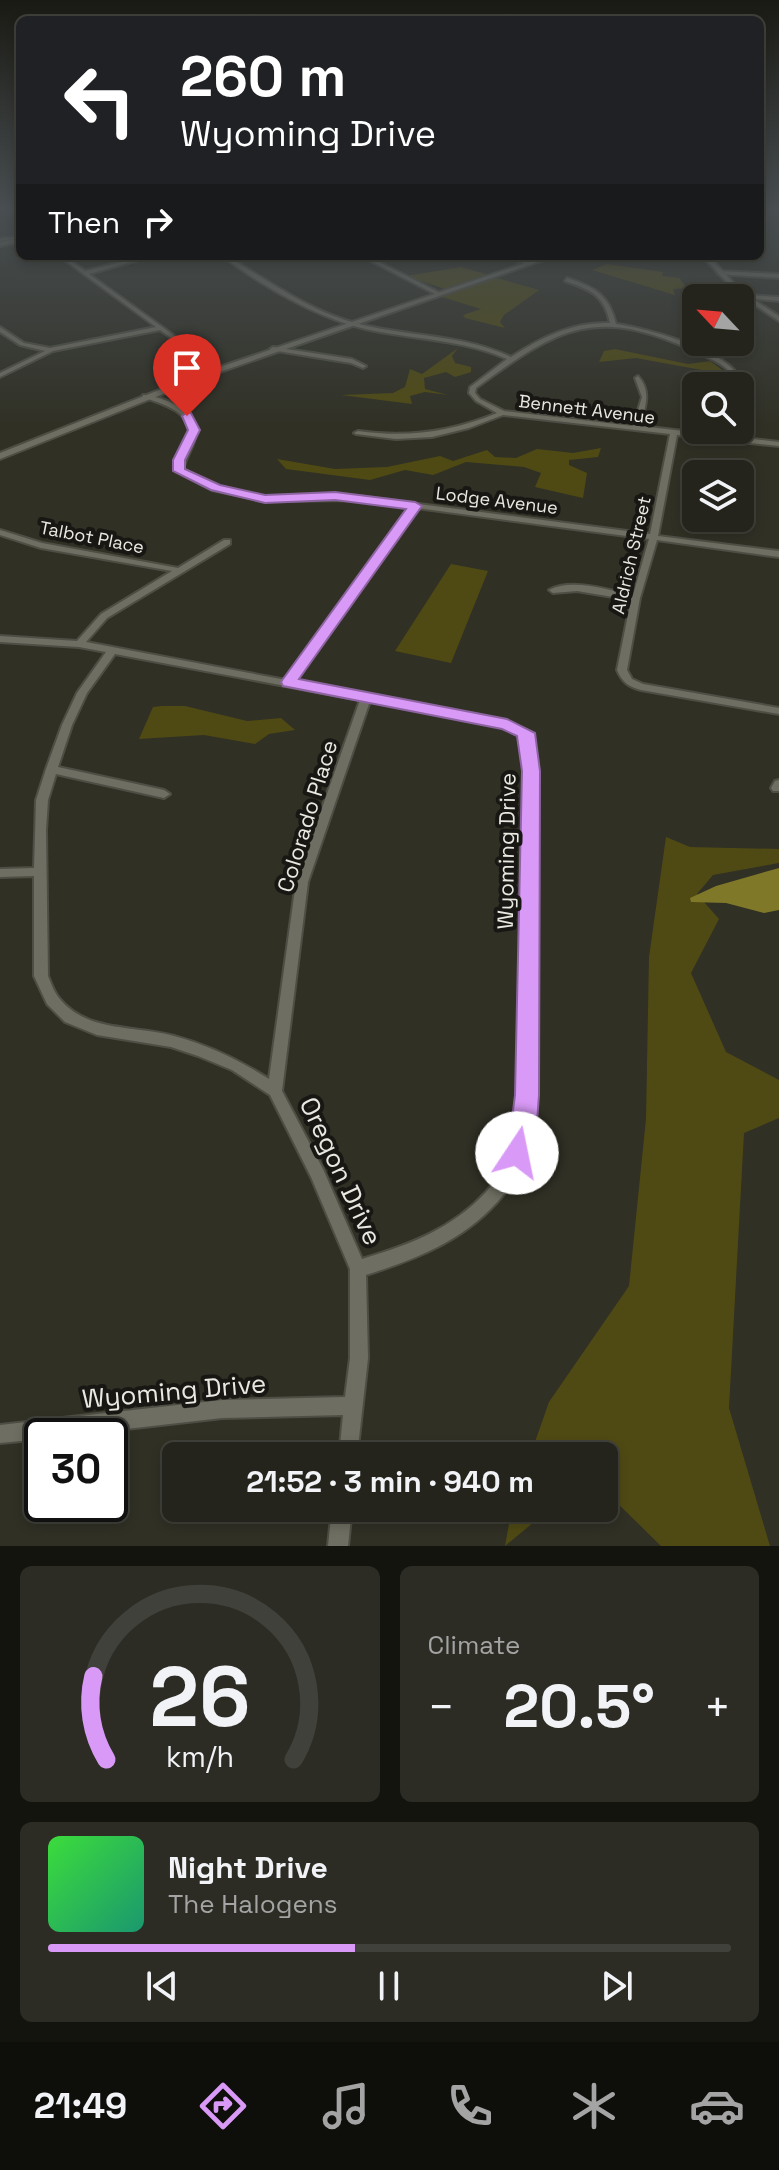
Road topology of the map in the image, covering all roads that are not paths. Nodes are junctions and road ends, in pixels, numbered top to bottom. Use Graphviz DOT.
graph roads {
  1 [pos="98,282"];
  2 [pos="268,282"];
  3 [pos="415,282"];
  4 [pos="474,282"];
  5 [pos="572,282"];
  6 [pos="439,294"];
  7 [pos="754,298"];
  8 [pos="779,299"];
  9 [pos="754,303"];
  10 [pos="779,319"];
  11 [pos="350,324"];
  12 [pos="613,325"];
  13 [pos="162,328"];
  14 [pos="0,329"];
  15 [pos="273,349"];
  16 [pos="51,350"];
  17 [pos="511,359"];
  18 [pos="363,366"];
  19 [pos="217,369"];
  20 [pos="734,372"];
  21 [pos="0,375"];
  22 [pos="638,378"];
  23 [pos="145,396"];
  24 [pos="502,413"];
  25 [pos="636,429"];
  26 [pos="358,433"];
  27 [pos="674,433"];
  28 [pos="682,433"];
  29 [pos="754,439"];
  30 [pos="779,444"];
  31 [pos="0,456"];
  32 [pos="415,506"];
  33 [pos="0,532"];
  34 [pos="654,537"];
  35 [pos="227,542"];
  36 [pos="779,554"];
  37 [pos="178,570"];
  38 [pos="553,590"];
  39 [pos="636,598"];
  40 [pos="0,639"];
  41 [pos="79,644"];
  42 [pos="112,651"];
  43 [pos="289,682"];
  44 [pos="366,698"];
  45 [pos="779,711"];
  46 [pos="51,769"];
  47 [pos="164,794"];
  48 [pos="40,872"];
  49 [pos="0,873"];
  50 [pos="275,1091"];
  51 [pos="358,1269"];
  52 [pos="354,1406"];
  53 [pos="0,1434"];
  54 [pos="350,1442"];
  55 [pos="341,1522"];
  56 [pos="338,1546"];
  1 -- 13 [label="street"];
  2 -- 11 [label="street, Bennett Avenue"];
  3 -- 6 [label="street"];
  4 -- 6 [label="street"];
  5 -- 12 [label="street"];
  6 -- 11 [label="street"];
  7 -- 8 [label="street"];
  9 -- 10 [label="street"];
  11 -- 15 [label="street"];
  11 -- 17 [label="street, Bennett Avenue"];
  12 -- 17 [label="street"];
  12 -- 20 [label="street"];
  13 -- 16 [label="street"];
  13 -- 19 [label="street"];
  14 -- 16 [label="street"];
  15 -- 18 [label="street"];
  15 -- 19 [label="street"];
  16 -- 21 [label="street"];
  17 -- 24 [label="street, Bennett Avenue"];
  19 -- 23 [label="street"];
  22 -- 25 [label="street"];
  23 -- 31 [label="street"];
  23 -- 32 [label="street, Lodge Avenue"];
  24 -- 25 [label="street, Bennett Avenue"];
  24 -- 26 [label="street"];
  25 -- 27 [label="street, Bennett Avenue"];
  27 -- 28 [label="street, Bennett Avenue"];
  27 -- 34 [label="street, Aldrich Street"];
  29 -- 30 [label="street, Bennett Avenue"];
  32 -- 34 [label="street, Lodge Avenue"];
  32 -- 43 [label="street"];
  33 -- 37 [label="street, Talbot Place"];
  34 -- 36 [label="street, Lodge Avenue"];
  34 -- 39 [label="street, Aldrich Street"];
  35 -- 37 [label="street"];
  37 -- 41 [label="street"];
  38 -- 39 [label="street"];
  39 -- 45 [label="street, Aldrich Street"];
  40 -- 41 [label="street, Wyoming Drive"];
  41 -- 42 [label="street, Wyoming Drive"];
  42 -- 43 [label="street, Wyoming Drive"];
  42 -- 46 [label="street, Oregon Drive"];
  43 -- 44 [label="street, Wyoming Drive"];
  44 -- 50 [label="street, Colorado Place"];
  44 -- 51 [label="street, Wyoming Drive"];
  46 -- 47 [label="street"];
  46 -- 48 [label="street, Oregon Drive"];
  48 -- 49 [label="street"];
  48 -- 50 [label="street, Oregon Drive"];
  50 -- 51 [label="street, Oregon Drive"];
  51 -- 52 [label="street, Oregon Drive"];
  52 -- 53 [label="street, Wyoming Drive"];
  52 -- 54 [label="street, Oregon Drive"];
  55 -- 56 [label="street"];
}
